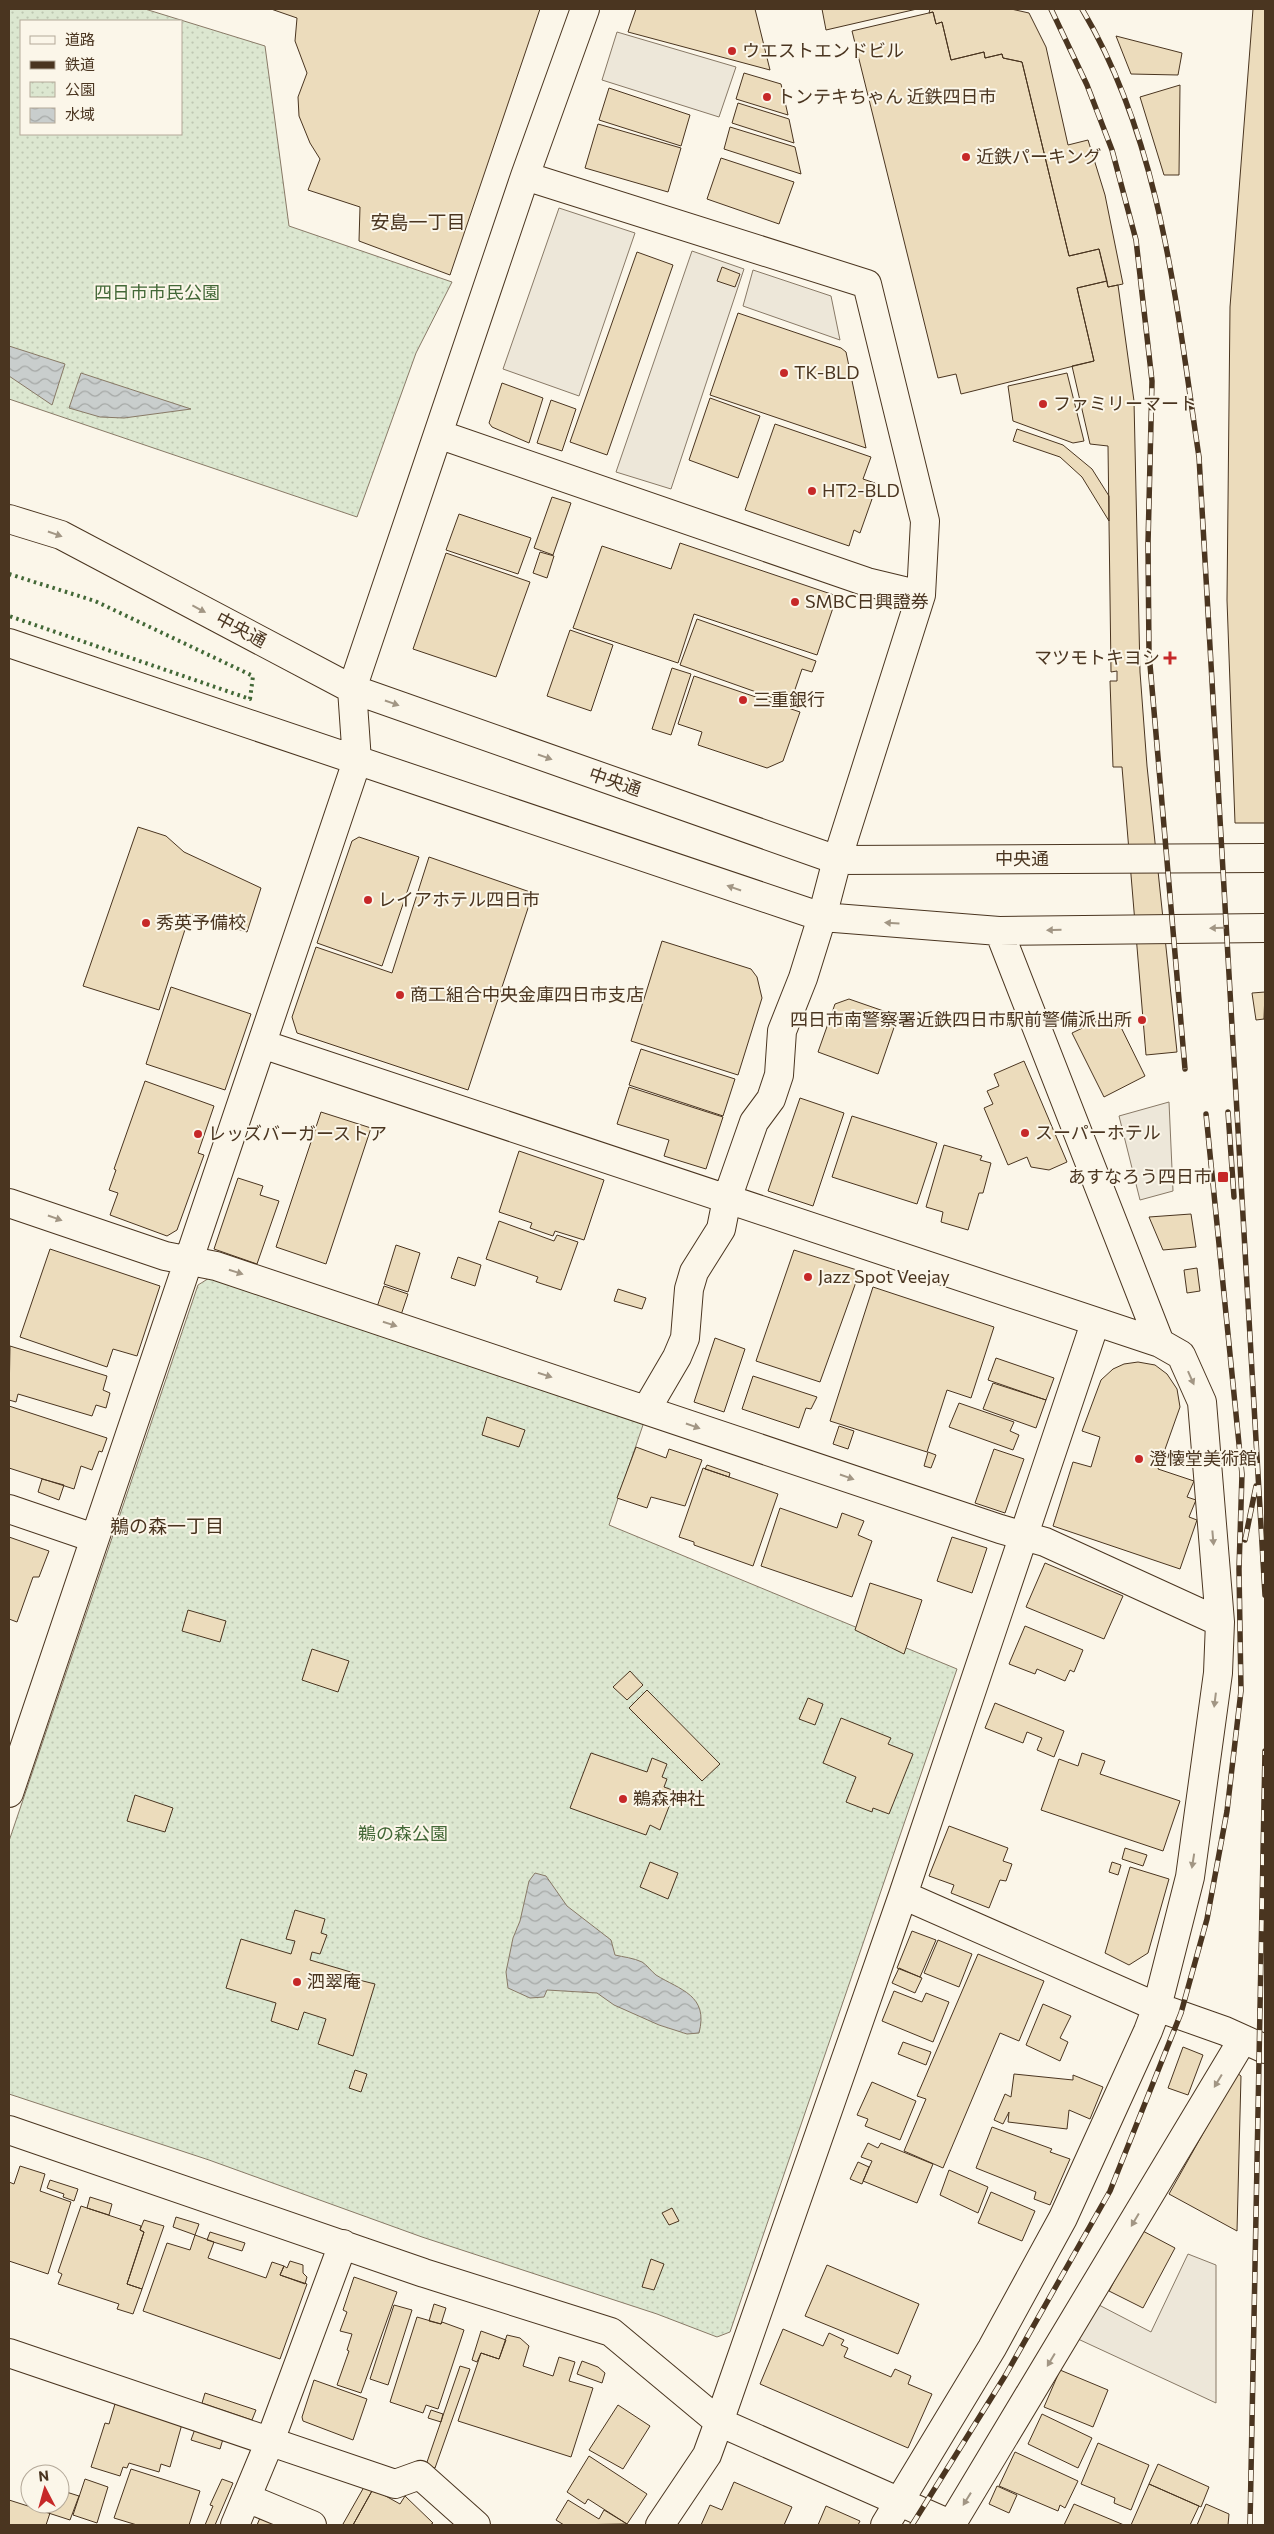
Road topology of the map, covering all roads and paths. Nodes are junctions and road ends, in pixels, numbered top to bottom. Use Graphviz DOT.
graph roads {
  1 [pos="585,9"];
  2 [pos="525,176"];
  3 [pos="438,434"];
  4 [pos="9,519"];
  5 [pos="921,595"];
  6 [pos="9,643"];
  7 [pos="352,689"];
  8 [pos="358,761"];
  9 [pos="1265,858"];
  10 [pos="838,860"];
  11 [pos="822,917"];
  12 [pos="1265,928"];
  13 [pos="999,931"];
  14 [pos="262,1044"];
  15 [pos="726,1199"];
  16 [pos="9,1203"];
  17 [pos="189,1262"];
  18 [pos="1095,1323"];
  19 [pos="1160,1343"];
  20 [pos="646,1410"];
  21 [pos="9,1509"];
  22 [pos="1024,1536"];
  23 [pos="94,1538"];
  24 [pos="1220,1622"];
  25 [pos="9,1794"];
  26 [pos="902,1895"];
  27 [pos="1157,2006"];
  28 [pos="1254,2044"];
  29 [pos="9,2130"];
  30 [pos="343,2244"];
  31 [pos="9,2353"];
  32 [pos="719,2422"];
  33 [pos="270,2441"];
  34 [pos="246,2498"];
  35 [pos="899,2501"];
  36 [pos="235,2525"];
  37 [pos="312,2525"];
  38 [pos="476,2525"];
  39 [pos="660,2525"];
  40 [pos="885,2525"];
  41 [pos="951,2525"];
  1 -- 2 [label="street"];
  2 -- 3 [label="street"];
  2 -- 5 [label="street"];
  3 -- 5 [label="street"];
  3 -- 7 [label="street"];
  4 -- 7 [label="street, 中央通, one-way"];
  5 -- 10 [label="street"];
  6 -- 8 [label="street"];
  7 -- 8 [label="street"];
  7 -- 10 [label="street, 中央通, one-way"];
  11 -- 8 [label="street, one-way"];
  8 -- 14 [label="street"];
  9 -- 10 [label="street, 中央通"];
  10 -- 11 [label="street"];
  13 -- 11 [label="street, one-way"];
  11 -- 15 [label="street"];
  12 -- 13 [label="street, one-way"];
  13 -- 19 [label="street"];
  14 -- 15 [label="street"];
  14 -- 17 [label="street"];
  15 -- 18 [label="street"];
  15 -- 20 [label="street"];
  16 -- 17 [label="street, one-way"];
  17 -- 20 [label="street, one-way"];
  17 -- 23 [label="street"];
  18 -- 19 [label="street"];
  18 -- 22 [label="street"];
  19 -- 24 [label="street, one-way"];
  20 -- 22 [label="street, one-way"];
  21 -- 23 [label="street"];
  22 -- 24 [label="street"];
  22 -- 26 [label="street"];
  23 -- 25 [label="street"];
  24 -- 27 [label="street, one-way"];
  26 -- 27 [label="street"];
  26 -- 32 [label="street"];
  27 -- 28 [label="street"];
  27 -- 35 [label="street"];
  28 -- 41 [label="street, one-way"];
  29 -- 30 [label="street"];
  30 -- 32 [label="street"];
  30 -- 33 [label="street"];
  31 -- 33 [label="street"];
  32 -- 35 [label="street"];
  32 -- 39 [label="street"];
  33 -- 34 [label="street"];
  33 -- 38 [label="street"];
  34 -- 36 [label="street"];
  34 -- 37 [label="street"];
  35 -- 40 [label="street"];
  35 -- 41 [label="street"];
}
